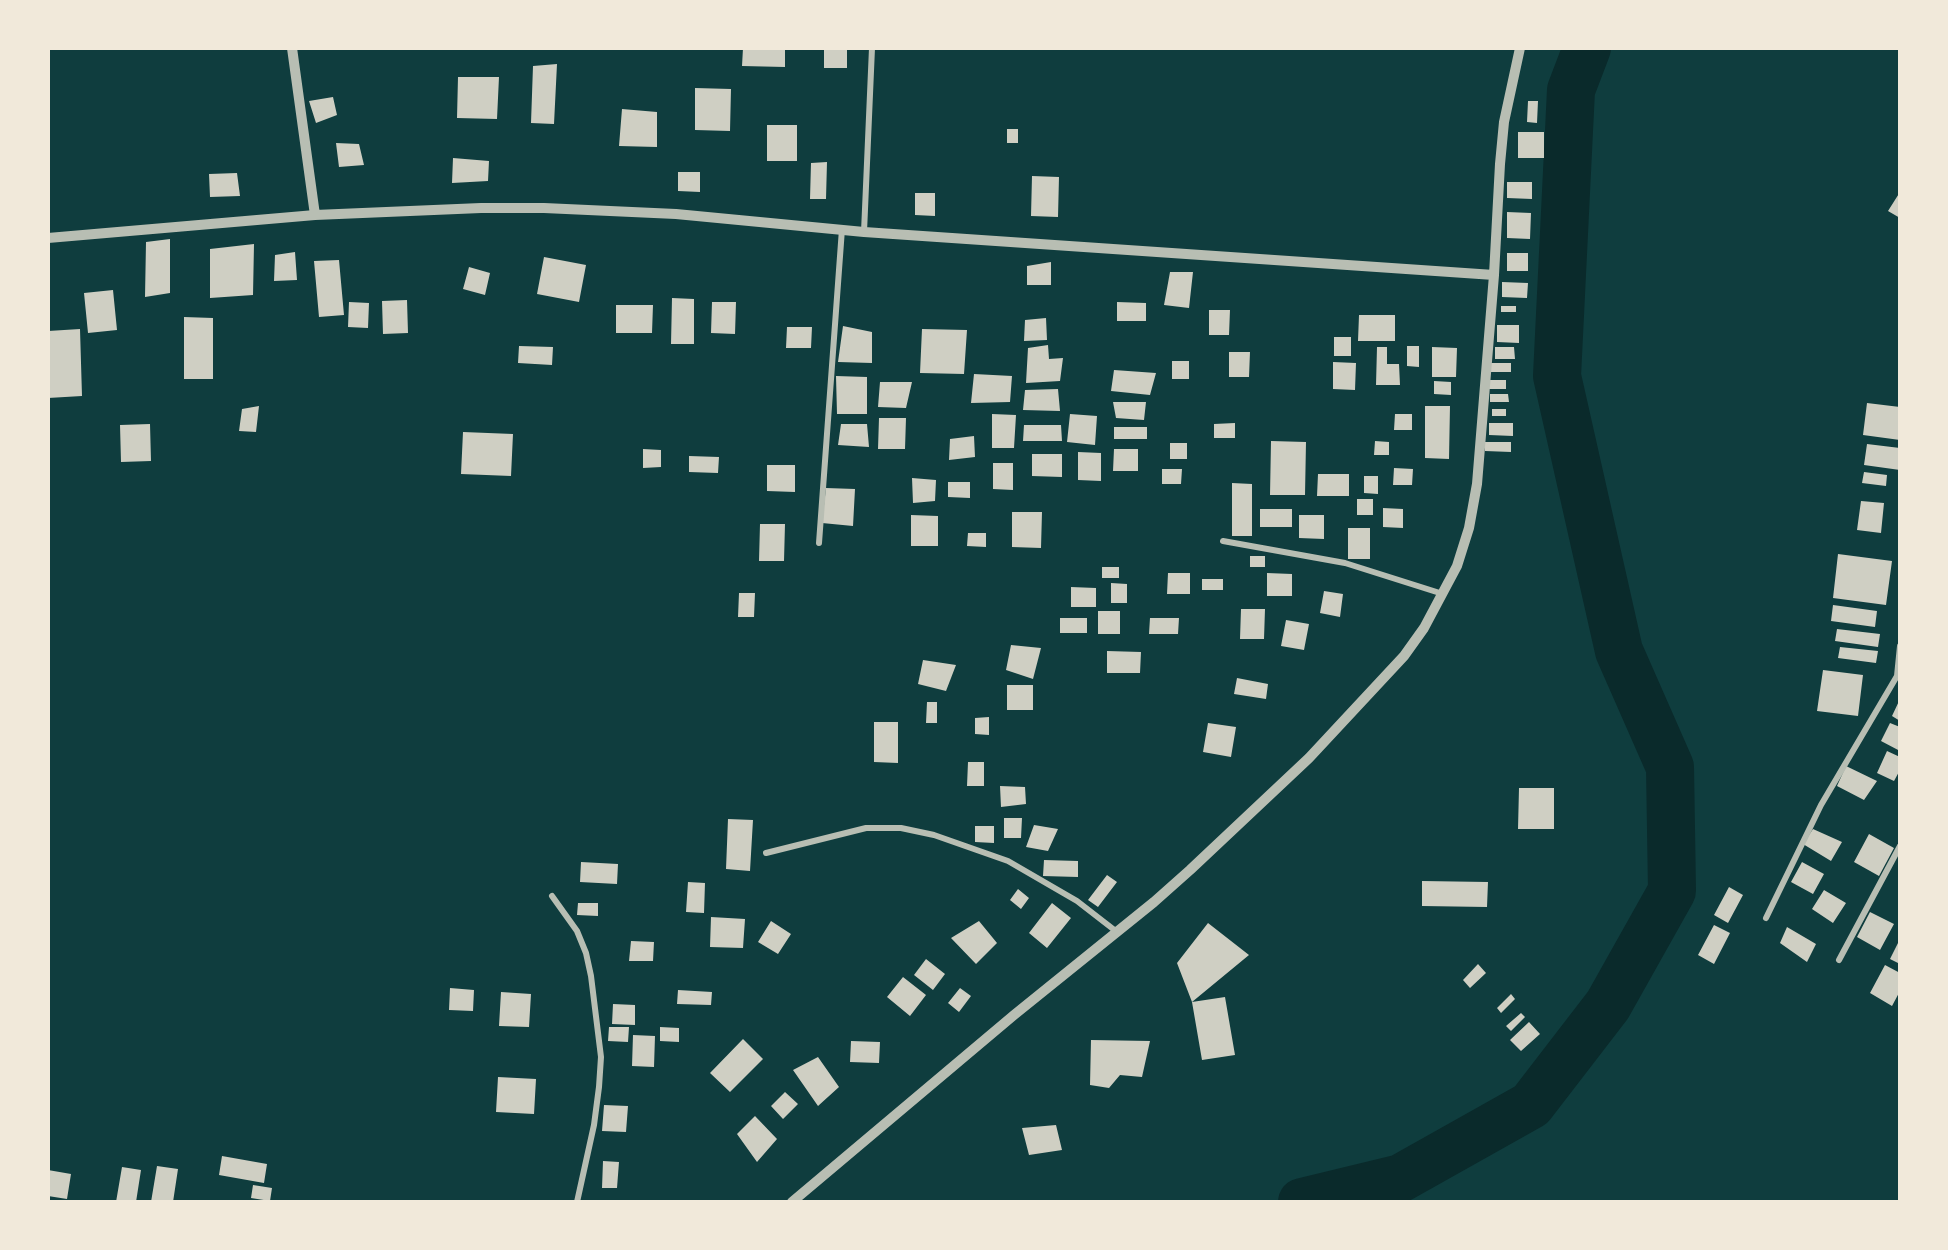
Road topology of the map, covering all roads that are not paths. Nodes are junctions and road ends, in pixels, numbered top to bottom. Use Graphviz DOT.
graph roads {
  1 [pos="292,48"];
  2 [pos="872,48"];
  3 [pos="1520,48"];
  4 [pos="315,215"];
  5 [pos="842,230"];
  6 [pos="864,232"];
  7 [pos="48,237"];
  8 [pos="1494,275"];
  9 [pos="1223,540"];
  10 [pos="819,543"];
  11 [pos="1443,594"];
  12 [pos="1900,646"];
  13 [pos="1898,676"];
  14 [pos="1900,846"];
  15 [pos="766,853"];
  16 [pos="552,896"];
  17 [pos="1766,918"];
  18 [pos="1117,932"];
  19 [pos="1839,960"];
  20 [pos="577,1202"];
  21 [pos="792,1202"];
  1 -- 4 [label="street"];
  2 -- 6 [label="street"];
  3 -- 8 [label="street"];
  4 -- 5 [label="street"];
  4 -- 7 [label="street"];
  5 -- 6 [label="street"];
  5 -- 10 [label="street"];
  6 -- 8 [label="street"];
  8 -- 11 [label="street"];
  9 -- 11 [label="street"];
  11 -- 18 [label="street"];
  12 -- 13 [label="street"];
  13 -- 17 [label="street"];
  14 -- 19 [label="street"];
  15 -- 18 [label="street"];
  16 -- 20 [label="street"];
  18 -- 21 [label="street"];
}
